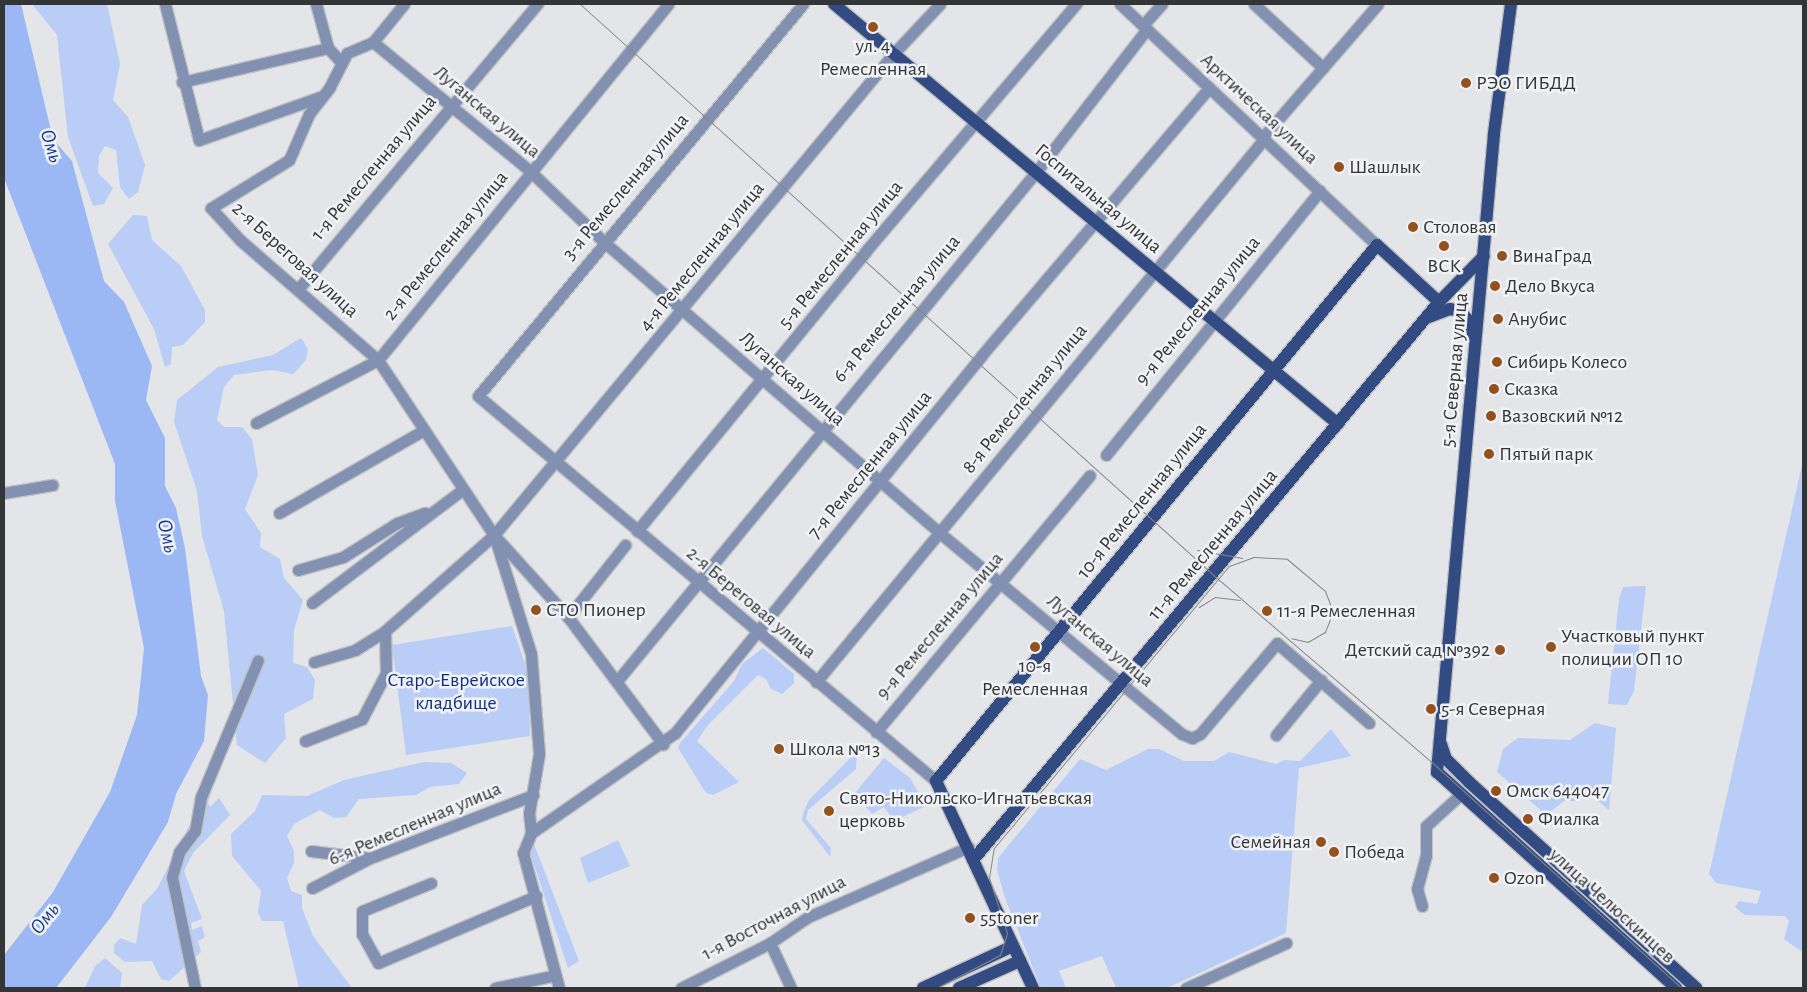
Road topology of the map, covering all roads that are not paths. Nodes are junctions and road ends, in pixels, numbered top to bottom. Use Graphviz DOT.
graph roads {
  1 [pos="165,4"];
  2 [pos="316,4"];
  3 [pos="404,4"];
  4 [pos="537,4"];
  5 [pos="668,4"];
  6 [pos="803,4"];
  7 [pos="834,4"];
  8 [pos="940,4"];
  9 [pos="1076,4"];
  10 [pos="1120,4"];
  11 [pos="1162,4"];
  12 [pos="1254,4"];
  13 [pos="1378,4"];
  14 [pos="1511,4"];
  15 [pos="1145,27"];
  16 [pos="373,42"];
  17 [pos="328,48"];
  18 [pos="894,53"];
  19 [pos="341,62"];
  20 [pos="1323,68"];
  21 [pos="182,82"];
  22 [pos="1209,88"];
  23 [pos="320,97"];
  24 [pos="450,107"];
  25 [pos="976,122"];
  26 [pos="1263,139"];
  27 [pos="530,171"];
  28 [pos="1036,172"];
  29 [pos="1320,191"];
  30 [pos="1096,220"];
  31 [pos="604,242"];
  32 [pos="1377,245"];
  33 [pos="1484,256"];
  34 [pos="1155,270"];
  35 [pos="299,288"];
  36 [pos="1439,302"];
  37 [pos="683,310"];
  38 [pos="1213,320"];
  39 [pos="1424,320"];
  40 [pos="1475,352"];
  41 [pos="378,360"];
  42 [pos="1274,369"];
  43 [pos="764,379"];
  44 [pos="478,396"];
  45 [pos="256,423"];
  46 [pos="1338,424"];
  47 [pos="822,429"];
  48 [pos="424,430"];
  49 [pos="1106,455"];
  50 [pos="555,463"];
  51 [pos="1090,475"];
  52 [pos="882,480"];
  53 [pos="52,485"];
  54 [pos="462,490"];
  55 [pos="4,493"];
  56 [pos="437,509"];
  57 [pos="279,513"];
  58 [pos="638,531"];
  59 [pos="941,534"];
  60 [pos="494,536"];
  61 [pos="625,545"];
  62 [pos="298,570"];
  63 [pos="1000,583"];
  64 [pos="699,586"];
  65 [pos="312,603"];
  66 [pos="568,617"];
  67 [pos="385,631"];
  68 [pos="1059,632"];
  69 [pos="757,634"];
  70 [pos="258,660"];
  71 [pos="314,662"];
  72 [pos="1321,680"];
  73 [pos="617,681"];
  74 [pos="816,682"];
  75 [pos="1122,684"];
  76 [pos="1369,723"];
  77 [pos="876,732"];
  78 [pos="1276,735"];
  79 [pos="1440,739"];
  80 [pos="305,740"];
  81 [pos="663,744"];
  82 [pos="936,782"];
  83 [pos="533,795"];
  84 [pos="1460,795"];
  85 [pos="531,833"];
  86 [pos="1534,842"];
  87 [pos="968,847"];
  88 [pos="310,851"];
  89 [pos="1525,852"];
  90 [pos="370,858"];
  91 [pos="973,860"];
  92 [pos="431,883"];
  93 [pos="312,888"];
  94 [pos="536,896"];
  95 [pos="1422,906"];
  96 [pos="770,943"];
  97 [pos="1286,943"];
  98 [pos="1013,946"];
  99 [pos="1020,961"];
  100 [pos="556,975"];
  101 [pos="195,988"];
  102 [pos="495,988"];
  103 [pos="559,988"];
  104 [pos="681,988"];
  105 [pos="791,988"];
  106 [pos="923,988"];
  107 [pos="959,988"];
  108 [pos="1033,988"];
  109 [pos="1186,988"];
  110 [pos="1676,988"];
  111 [pos="1696,988"];
  1 -- 21 [label="street"];
  2 -- 17 [label="street"];
  3 -- 16 [label="street"];
  4 -- 24 [label="street, 1-я Ремесленная улица"];
  5 -- 27 [label="street, 2-я Ремесленная улица"];
  6 -- 31 [label="street, 3-я Ремесленная улица"];
  7 -- 18 [label="main road, Госпитальная улица"];
  8 -- 18 [label="street, 4-я Ремесленная улица"];
  9 -- 25 [label="street, 5-я Ремесленная улица"];
  10 -- 15 [label="street, Арктическая улица"];
  11 -- 15 [label="street, 6-я Ремесленная улица"];
  12 -- 20 [label="street"];
  13 -- 20 [label="street, 8-я Ремесленная улица"];
  14 -- 33 [label="main road, 5-я Северная улица"];
  15 -- 22 [label="street, Арктическая улица"];
  15 -- 28 [label="street, 6-я Ремесленная улица"];
  16 -- 19 [label="street"];
  16 -- 24 [label="street, Луганская улица"];
  17 -- 19 [label="street"];
  17 -- 21 [label="street"];
  18 -- 25 [label="main road, Госпитальная улица"];
  18 -- 37 [label="street, 4-я Ремесленная улица"];
  19 -- 23 [label="street, 2-я Береговая улица"];
  20 -- 26 [label="street, 8-я Ремесленная улица"];
  21 -- 23 [label="street"];
  22 -- 26 [label="street, Арктическая улица"];
  22 -- 30 [label="street, 7-я Ремесленная улица"];
  23 -- 35 [label="street, 2-я Береговая улица"];
  24 -- 27 [label="street, Луганская улица"];
  24 -- 35 [label="street, 1-я Ремесленная улица"];
  25 -- 28 [label="main road, Госпитальная улица"];
  25 -- 43 [label="street, 5-я Ремесленная улица"];
  26 -- 29 [label="street, Арктическая улица"];
  26 -- 34 [label="street, 8-я Ремесленная улица"];
  27 -- 31 [label="street, Луганская улица"];
  27 -- 41 [label="street, 2-я Ремесленная улица"];
  28 -- 30 [label="main road, Госпитальная улица"];
  28 -- 47 [label="street, 6-я Ремесленная улица"];
  29 -- 32 [label="street, Арктическая улица"];
  29 -- 38 [label="street, 9-я Ремесленная улица"];
  30 -- 34 [label="main road, Госпитальная улица"];
  30 -- 52 [label="street, 7-я Ремесленная улица"];
  31 -- 37 [label="street, Луганская улица"];
  31 -- 44 [label="street, 3-я Ремесленная улица"];
  32 -- 36 [label="main road, Арктическая улица"];
  32 -- 42 [label="main road, 10-я Ремесленная улица"];
  33 -- 36 [label="main road, 11-я Ремесленная улица"];
  33 -- 40 [label="main road, 5-я Северная улица"];
  34 -- 38 [label="main road, Госпитальная улица"];
  34 -- 59 [label="street, 8-я Ремесленная улица"];
  35 -- 41 [label="street, 2-я Береговая улица"];
  36 -- 39 [label="main road, 11-я Ремесленная улица"];
  37 -- 43 [label="street, Луганская улица"];
  37 -- 50 [label="street, 4-я Ремесленная улица"];
  38 -- 42 [label="main road, Госпитальная улица"];
  38 -- 49 [label="street, 9-я Ремесленная улица"];
  39 -- 40 [label="main road"];
  39 -- 46 [label="main road, 11-я Ремесленная улица"];
  40 -- 79 [label="main road, 5-я Северная улица"];
  41 -- 45 [label="street, 2-я Ремесленная улица"];
  41 -- 48 [label="street, 2-я Береговая улица"];
  42 -- 46 [label="main road, Госпитальная улица"];
  42 -- 68 [label="main road, 10-я Ремесленная улица"];
  43 -- 47 [label="street, Луганская улица"];
  43 -- 58 [label="street, 5-я Ремесленная улица"];
  44 -- 50 [label="street, 2-я Береговая улица"];
  46 -- 75 [label="main road, 11-я Ремесленная улица"];
  47 -- 52 [label="street, Луганская улица"];
  47 -- 64 [label="street, 6-я Ремесленная улица"];
  48 -- 54 [label="street, 2-я Береговая улица"];
  48 -- 57 [label="street"];
  50 -- 58 [label="street, 2-я Береговая улица"];
  50 -- 60 [label="street, 4-я Ремесленная улица"];
  51 -- 63 [label="street, 9-я Ремесленная улица"];
  52 -- 59 [label="street, Луганская улица"];
  52 -- 69 [label="street, 7-я Ремесленная улица"];
  53 -- 55 [label="street"];
  54 -- 56 [label="street"];
  54 -- 60 [label="street, 2-я Береговая улица"];
  56 -- 62 [label="street"];
  56 -- 65 [label="street"];
  58 -- 64 [label="street, 2-я Береговая улица"];
  59 -- 63 [label="street, Луганская улица"];
  59 -- 74 [label="street, 8-я Ремесленная улица"];
  60 -- 66 [label="street"];
  60 -- 67 [label="street, 4-я Ремесленная улица"];
  60 -- 83 [label="street"];
  61 -- 66 [label="street"];
  63 -- 68 [label="street, Луганская улица"];
  63 -- 77 [label="street, 9-я Ремесленная улица"];
  64 -- 69 [label="street, 2-я Береговая улица"];
  64 -- 73 [label="street, 6-я Ремесленная улица"];
  66 -- 73 [label="street"];
  67 -- 71 [label="street, 4-я Ремесленная улица"];
  67 -- 80 [label="street"];
  68 -- 75 [label="street, Луганская улица"];
  68 -- 82 [label="main road, 10-я Ремесленная улица"];
  69 -- 74 [label="street, 2-я Береговая улица"];
  69 -- 81 [label="street, 7-я Ремесленная улица"];
  70 -- 101 [label="street"];
  72 -- 75 [label="street, Луганская улица"];
  72 -- 76 [label="street"];
  72 -- 78 [label="street"];
  73 -- 81 [label="street"];
  74 -- 77 [label="street, 2-я Береговая улица"];
  75 -- 91 [label="main road, 11-я Ремесленная улица"];
  77 -- 82 [label="street, 2-я Береговая улица"];
  79 -- 84 [label="main road, улица Челюскинцев"];
  79 -- 86 [label="main road, улица Челюскинцев"];
  81 -- 85 [label="street, 7-я Ремесленная улица"];
  82 -- 87 [label="main road, 2-я Береговая улица"];
  83 -- 85 [label="street"];
  83 -- 90 [label="street, 6-я Ремесленная улица"];
  84 -- 89 [label="main road, улица Челюскинцев"];
  84 -- 95 [label="street"];
  85 -- 94 [label="street"];
  86 -- 89 [label="main road"];
  86 -- 111 [label="main road, улица Челюскинцев"];
  87 -- 91 [label="main road, 2-я Береговая улица"];
  87 -- 96 [label="street, 1-я Восточная улица"];
  88 -- 90 [label="street"];
  89 -- 110 [label="main road, улица Челюскинцев"];
  90 -- 93 [label="street, 6-я Ремесленная улица"];
  91 -- 98 [label="main road, 2-я Береговая улица"];
  92 -- 94 [label="street"];
  94 -- 100 [label="street"];
  96 -- 104 [label="street, 1-я Восточная улица"];
  96 -- 105 [label="street"];
  97 -- 109 [label="street"];
  98 -- 99 [label="main road, 2-я Береговая улица"];
  98 -- 106 [label="main road"];
  99 -- 107 [label="main road"];
  99 -- 108 [label="main road, 2-я Береговая улица"];
  100 -- 102 [label="street"];
  100 -- 103 [label="street"];
}
